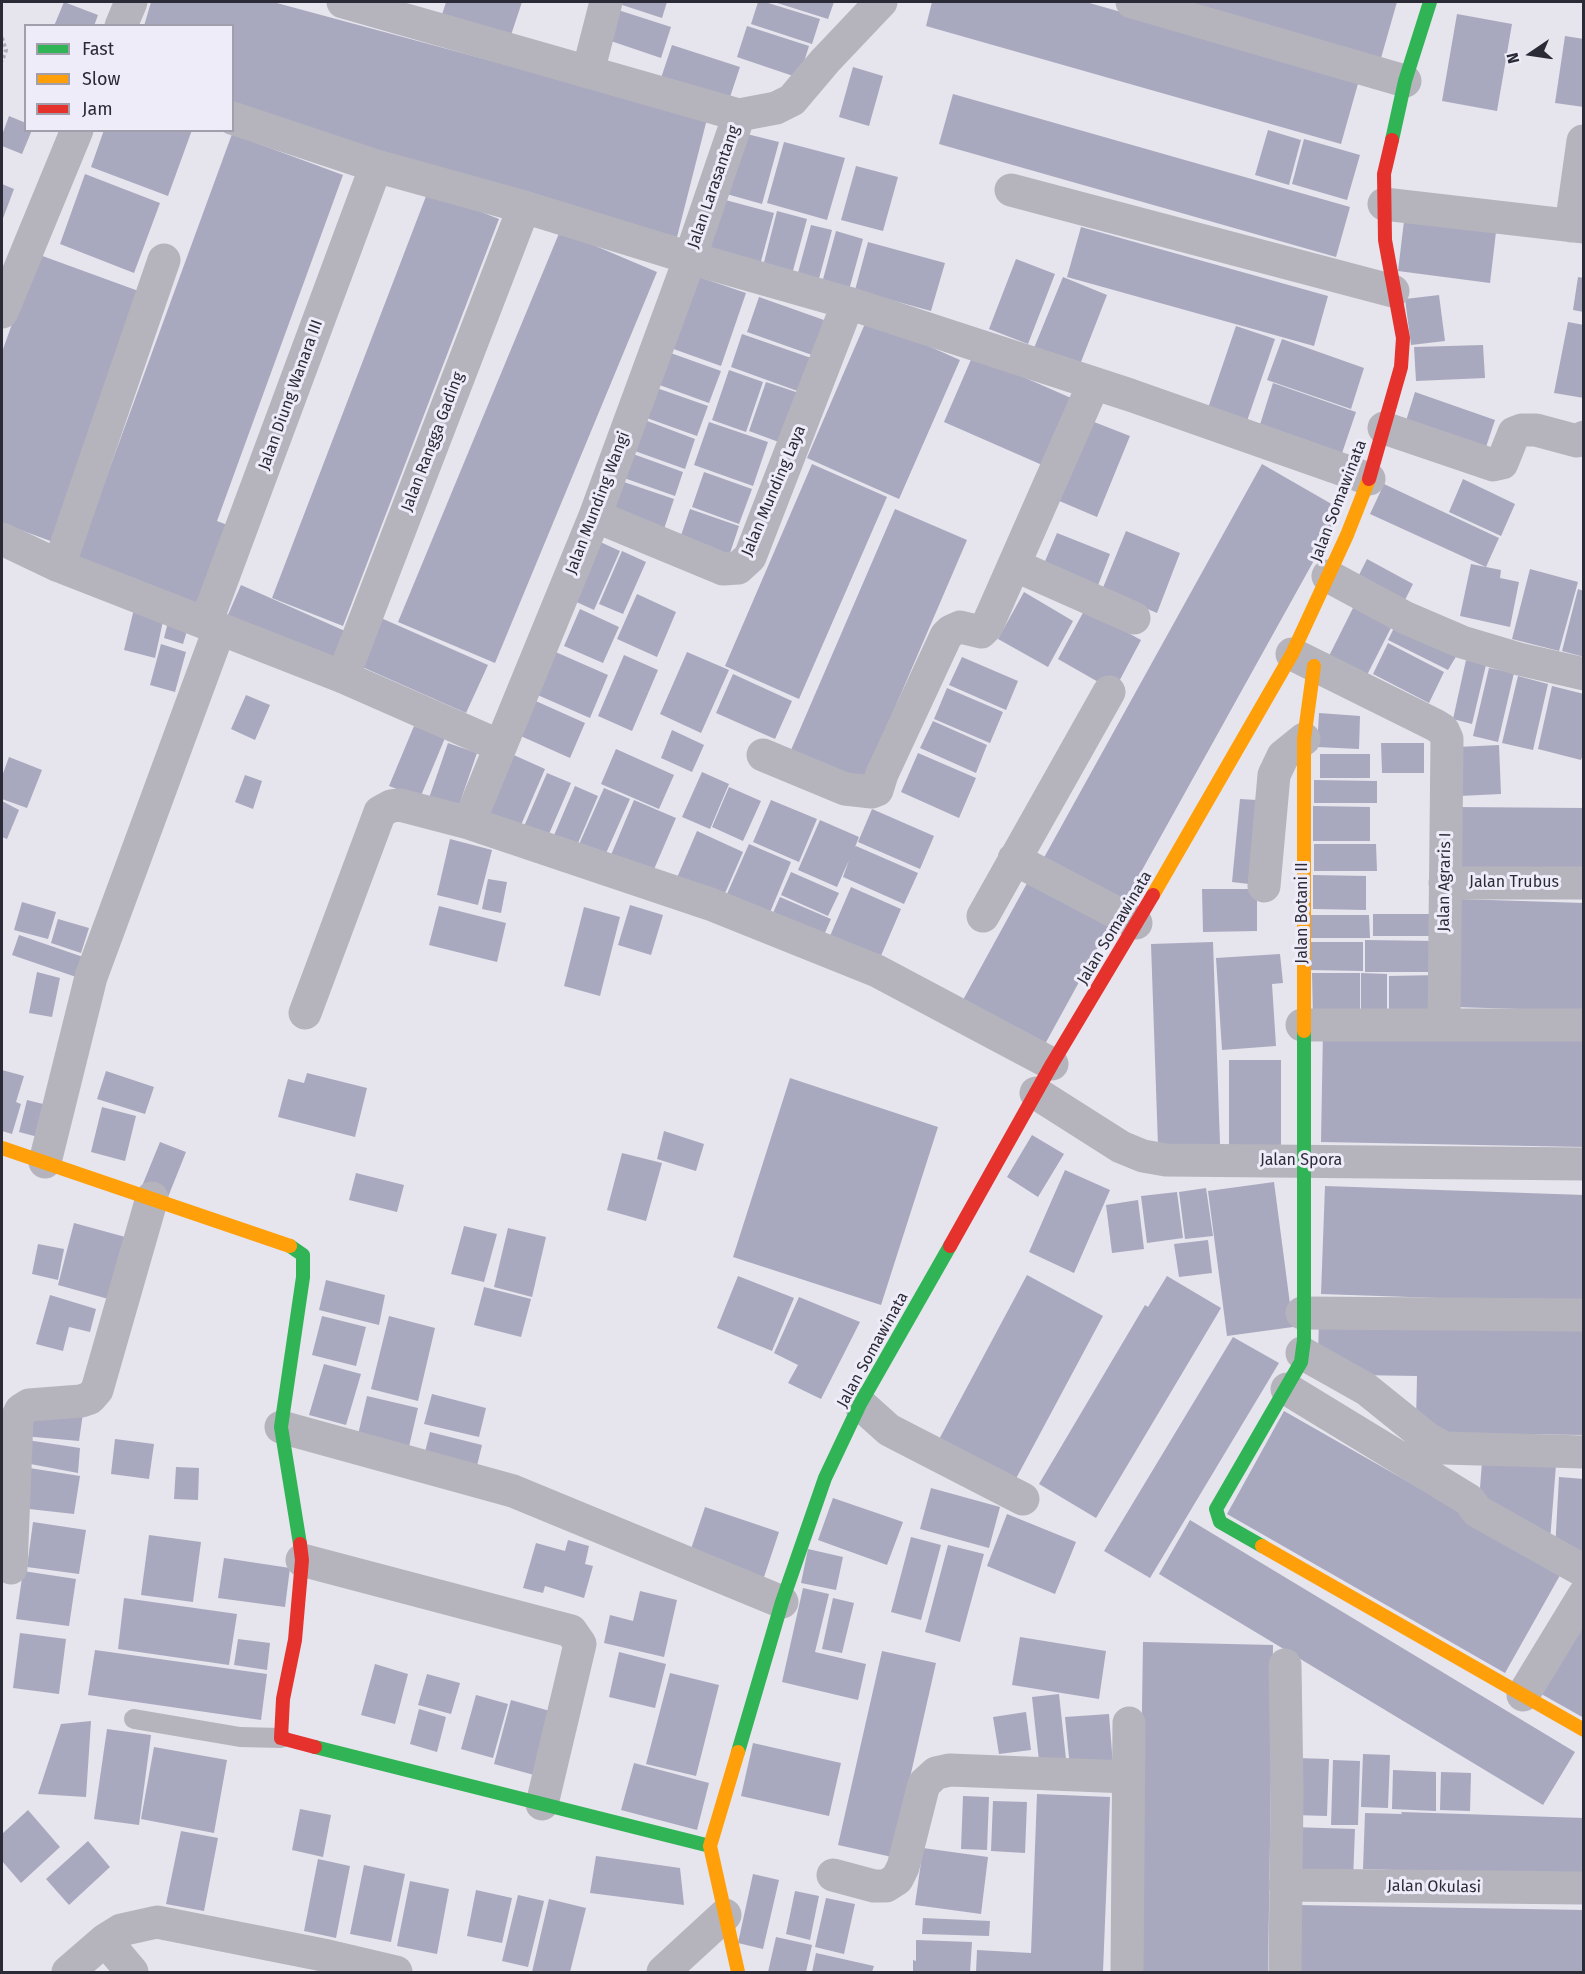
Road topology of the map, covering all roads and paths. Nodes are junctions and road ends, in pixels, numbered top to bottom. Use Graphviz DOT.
graph roads {
  1 [pos="131,2"];
  2 [pos="343,2"];
  3 [pos="606,2"];
  4 [pos="881,2"];
  5 [pos="1132,2"];
  6 [pos="1430,2"];
  7 [pos="436,14"];
  8 [pos="122,24"];
  9 [pos="2,38"];
  10 [pos="2,61"];
  11 [pos="588,72"];
  12 [pos="1406,81"];
  13 [pos="739,115"];
  14 [pos="234,119"];
  15 [pos="76,132"];
  16 [pos="1583,141"];
  17 [pos="376,166"];
  18 [pos="1011,190"];
  19 [pos="1384,204"];
  20 [pos="524,207"];
  21 [pos="1577,227"];
  22 [pos="690,258"];
  23 [pos="164,260"];
  24 [pos="1393,291"];
  25 [pos="848,303"];
  26 [pos="2,312"];
  27 [pos="1094,383"];
  28 [pos="1384,428"];
  29 [pos="1584,437"];
  30 [pos="1369,479"];
  31 [pos="595,516"];
  32 [pos="2,539"];
  33 [pos="1014,565"];
  34 [pos="59,566"];
  35 [pos="1328,576"];
  36 [pos="1134,618"];
  37 [pos="213,626"];
  38 [pos="1303,660"];
  39 [pos="1584,674"];
  40 [pos="343,677"];
  41 [pos="1109,692"];
  42 [pos="1304,739"];
  43 [pos="500,746"];
  44 [pos="763,755"];
  45 [pos="469,823"];
  46 [pos="1014,859"];
  47 [pos="1445,883"];
  48 [pos="1584,883"];
  49 [pos="1264,886"];
  50 [pos="983,916"];
  51 [pos="1136,923"];
  52 [pos="305,1013"];
  53 [pos="1444,1024"];
  54 [pos="1302,1025"];
  55 [pos="1584,1025"];
  56 [pos="1052,1064"];
  57 [pos="1036,1093"];
  58 [pos="2,1149"];
  59 [pos="1303,1160"];
  60 [pos="45,1162"];
  61 [pos="1584,1164"];
  62 [pos="152,1198"];
  63 [pos="1302,1313"];
  64 [pos="1584,1315"];
  65 [pos="1302,1353"];
  66 [pos="1287,1389"];
  67 [pos="860,1404"];
  68 [pos="281,1427"];
  69 [pos="1584,1452"];
  70 [pos="1023,1499"];
  71 [pos="302,1560"];
  72 [pos="11,1568"];
  73 [pos="1584,1571"];
  74 [pos="1584,1595"];
  75 [pos="782,1602"];
  76 [pos="1286,1665"];
  77 [pos="1523,1695"];
  78 [pos="134,1719"];
  79 [pos="1129,1723"];
  80 [pos="1584,1730"];
  81 [pos="281,1738"];
  82 [pos="1128,1778"];
  83 [pos="542,1804"];
  84 [pos="710,1846"];
  85 [pos="833,1875"];
  86 [pos="1285,1885"];
  87 [pos="1584,1888"];
  88 [pos="725,1915"];
  89 [pos="105,1940"];
  90 [pos="327,1964"];
  91 [pos="68,1972"];
  92 [pos="132,1972"];
  93 [pos="396,1972"];
  94 [pos="663,1972"];
  95 [pos="738,1972"];
  96 [pos="1126,1972"];
  97 [pos="1285,1972"];
  1 -- 8 [label="street"];
  2 -- 7 [label="street"];
  3 -- 11 [label="street"];
  4 -- 13 [label="street"];
  5 -- 12 [label="street"];
  6 -- 12 [label="street, Jalan Somawinata"];
  7 -- 11 [label="street"];
  9 -- 10 [label="path"];
  11 -- 13 [label="street"];
  12 -- 19 [label="street, Jalan Somawinata"];
  13 -- 22 [label="street, Jalan Larasantang"];
  14 -- 17 [label="street"];
  15 -- 26 [label="street"];
  16 -- 21 [label="street"];
  17 -- 20 [label="street"];
  17 -- 37 [label="street, Jalan Diung Wanara III"];
  18 -- 24 [label="street"];
  19 -- 21 [label="street"];
  19 -- 24 [label="street, Jalan Somawinata"];
  20 -- 22 [label="street"];
  20 -- 40 [label="street, Jalan Rangga Gading"];
  22 -- 25 [label="street"];
  22 -- 31 [label="street, Jalan Munding Wangi"];
  23 -- 34 [label="street"];
  24 -- 28 [label="street, Jalan Somawinata"];
  25 -- 27 [label="street"];
  25 -- 31 [label="street, Jalan Munding Laya"];
  27 -- 30 [label="street"];
  27 -- 33 [label="street"];
  28 -- 29 [label="street"];
  28 -- 30 [label="street, Jalan Somawinata"];
  30 -- 35 [label="street, Jalan Somawinata"];
  31 -- 43 [label="street, Jalan Munding Wangi"];
  32 -- 34 [label="street"];
  33 -- 36 [label="street"];
  33 -- 44 [label="street"];
  34 -- 37 [label="street"];
  35 -- 38 [label="street, Jalan Somawinata"];
  35 -- 39 [label="street"];
  37 -- 40 [label="street"];
  37 -- 60 [label="street, Jalan Diung Wanara III"];
  38 -- 42 [label="street, Jalan Botani II"];
  38 -- 47 [label="street, Jalan Agraris I"];
  38 -- 51 [label="street, Jalan Somawinata"];
  40 -- 43 [label="street"];
  41 -- 46 [label="street"];
  42 -- 49 [label="street"];
  42 -- 54 [label="street, Jalan Botani II"];
  43 -- 45 [label="street, Jalan Munding Wangi"];
  45 -- 52 [label="street"];
  45 -- 56 [label="street"];
  46 -- 50 [label="street"];
  46 -- 51 [label="street"];
  47 -- 48 [label="street, Jalan Trubus"];
  47 -- 53 [label="street, Jalan Agraris I"];
  51 -- 56 [label="street, Jalan Somawinata"];
  53 -- 54 [label="street"];
  53 -- 55 [label="street"];
  54 -- 59 [label="street, Jalan Botani II"];
  56 -- 57 [label="street, Jalan Somawinata"];
  57 -- 59 [label="street, Jalan Spora"];
  57 -- 67 [label="street, Jalan Somawinata"];
  58 -- 60 [label="street"];
  59 -- 61 [label="street, Jalan Spora"];
  59 -- 63 [label="street, Jalan Botani II"];
  60 -- 62 [label="street"];
  62 -- 68 [label="street"];
  62 -- 72 [label="street"];
  63 -- 64 [label="street"];
  63 -- 65 [label="street, Jalan Botani II"];
  65 -- 66 [label="street, Jalan Botani II"];
  65 -- 69 [label="street"];
  66 -- 73 [label="street"];
  66 -- 77 [label="street, Jalan Botani II"];
  67 -- 70 [label="street"];
  67 -- 75 [label="street, Jalan Somawinata"];
  68 -- 71 [label="street"];
  68 -- 75 [label="street"];
  71 -- 81 [label="street"];
  71 -- 83 [label="street"];
  74 -- 77 [label="street"];
  75 -- 84 [label="street, Jalan Somawinata"];
  76 -- 86 [label="street"];
  77 -- 80 [label="street, Jalan Botani II"];
  78 -- 81 [label="lane"];
  79 -- 82 [label="street"];
  81 -- 83 [label="street"];
  82 -- 85 [label="street"];
  82 -- 96 [label="street"];
  83 -- 84 [label="street"];
  84 -- 88 [label="street"];
  86 -- 87 [label="street, Jalan Okulasi"];
  86 -- 97 [label="street"];
  88 -- 94 [label="street"];
  88 -- 95 [label="street"];
  89 -- 90 [label="street"];
  89 -- 91 [label="street"];
  89 -- 92 [label="street"];
  90 -- 93 [label="street"];
}
